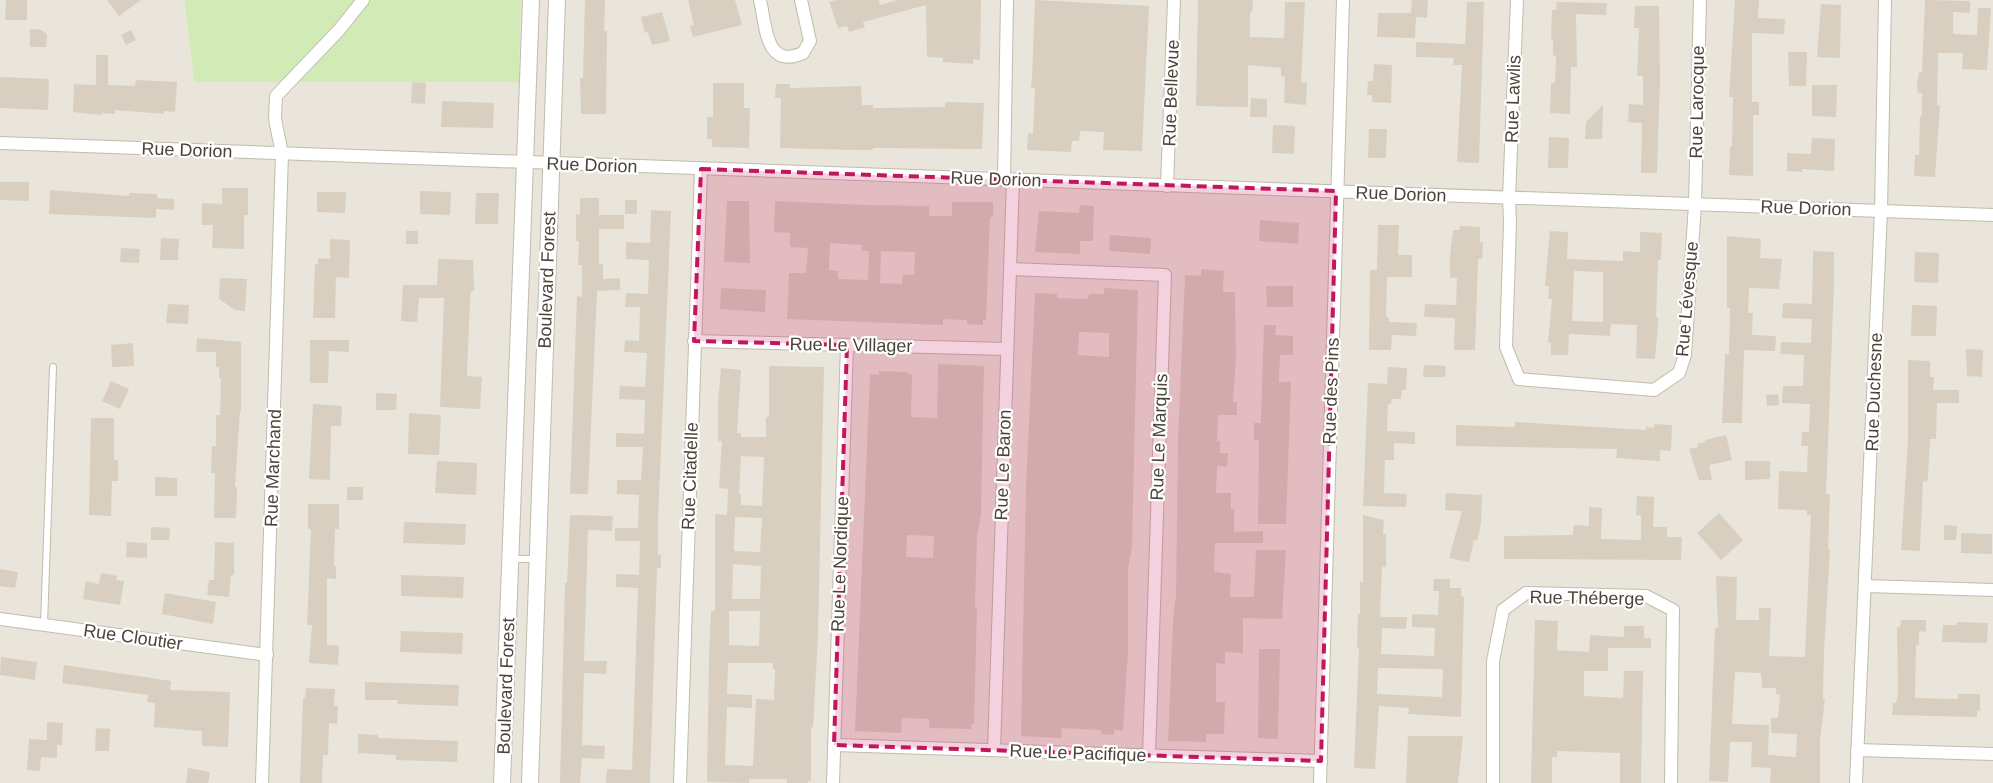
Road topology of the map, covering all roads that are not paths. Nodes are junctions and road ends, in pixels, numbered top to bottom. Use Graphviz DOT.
graph roads {
  1 [pos="363,0"];
  2 [pos="531,0"];
  3 [pos="557,0"];
  4 [pos="760,0"];
  5 [pos="801,0"];
  6 [pos="1007,0"];
  7 [pos="1174,0"];
  8 [pos="1343,0"];
  9 [pos="1517,0"];
  10 [pos="1700,0"];
  11 [pos="1885,0"];
  12 [pos="0,143"];
  13 [pos="282,154"];
  14 [pos="526,162"];
  15 [pos="550,163"];
  16 [pos="701,169"];
  17 [pos="1008,180"];
  18 [pos="1167,186"];
  19 [pos="1336,192"];
  20 [pos="1508,198"];
  21 [pos="1695,204"];
  22 [pos="1881,211"];
  23 [pos="1993,215"];
  24 [pos="1010,269"];
  25 [pos="694,341"];
  26 [pos="847,345"];
  27 [pos="1007,349"];
  28 [pos="53,367"];
  29 [pos="510,559"];
  30 [pos="537,560"];
  31 [pos="1866,586"];
  32 [pos="1993,590"];
  33 [pos="0,619"];
  34 [pos="44,625"];
  35 [pos="267,655"];
  36 [pos="834,745"];
  37 [pos="994,750"];
  38 [pos="1857,750"];
  39 [pos="1993,754"];
  40 [pos="1148,756"];
  41 [pos="1321,761"];
  42 [pos="262,783"];
  43 [pos="502,783"];
  44 [pos="530,783"];
  45 [pos="680,783"];
  46 [pos="833,783"];
  47 [pos="1320,783"];
  48 [pos="1493,783"];
  49 [pos="1671,783"];
  50 [pos="1856,783"];
  1 -- 13 [label="street, Rue Marchand"];
  2 -- 14 [label="street, Boulevard Forest"];
  3 -- 15 [label="street, Boulevard Forest"];
  4 -- 5 [label="street"];
  6 -- 17 [label="street, Rue Le Baron"];
  7 -- 18 [label="street, Rue Bellevue"];
  8 -- 19 [label="street, Rue des Pins"];
  9 -- 20 [label="street, Rue Lawlis"];
  10 -- 21 [label="street, Rue Larocque"];
  11 -- 22 [label="street, Rue Duchesne"];
  12 -- 13 [label="street, Rue Dorion"];
  13 -- 14 [label="street, Rue Dorion"];
  13 -- 35 [label="street, Rue Marchand"];
  14 -- 15 [label="street, Rue Dorion"];
  14 -- 29 [label="street, Boulevard Forest"];
  15 -- 16 [label="street, Rue Dorion"];
  15 -- 30 [label="street, Boulevard Forest"];
  16 -- 17 [label="street, Rue Dorion"];
  16 -- 25 [label="street, Rue Citadelle"];
  17 -- 18 [label="street, Rue Dorion"];
  17 -- 24 [label="street, Rue Le Baron"];
  18 -- 19 [label="street, Rue Dorion"];
  19 -- 20 [label="street, Rue Dorion"];
  19 -- 41 [label="street, Rue des Pins"];
  20 -- 21 [label="street, Rue Dorion"];
  20 -- 21 [label="street, Rue Lévesque"];
  21 -- 22 [label="street, Rue Dorion"];
  22 -- 23 [label="street, Rue Dorion"];
  22 -- 31 [label="street, Rue Duchesne"];
  24 -- 27 [label="street, Rue Le Baron"];
  24 -- 40 [label="street, Rue Le Marquis"];
  25 -- 26 [label="street, Rue Le Villager"];
  25 -- 45 [label="street, Rue Citadelle"];
  26 -- 27 [label="street, Rue Le Villager"];
  26 -- 36 [label="street, Rue Le Nordique"];
  27 -- 37 [label="street, Rue Le Baron"];
  28 -- 34 [label="lane"];
  29 -- 30 [label="lane"];
  29 -- 43 [label="street, Boulevard Forest"];
  30 -- 44 [label="street, Boulevard Forest"];
  31 -- 32 [label="street"];
  31 -- 38 [label="street, Rue Duchesne"];
  33 -- 34 [label="street, Rue Cloutier"];
  34 -- 35 [label="street, Rue Cloutier"];
  35 -- 42 [label="street, Rue Marchand"];
  36 -- 37 [label="street, Rue Le Pacifique"];
  36 -- 46 [label="street, Rue Le Nordique"];
  37 -- 40 [label="street, Rue Le Pacifique"];
  38 -- 39 [label="street"];
  38 -- 50 [label="street, Rue Duchesne"];
  40 -- 41 [label="street, Rue Le Pacifique"];
  41 -- 47 [label="street, Rue des Pins"];
  48 -- 49 [label="street, Rue Théberge"];
}
